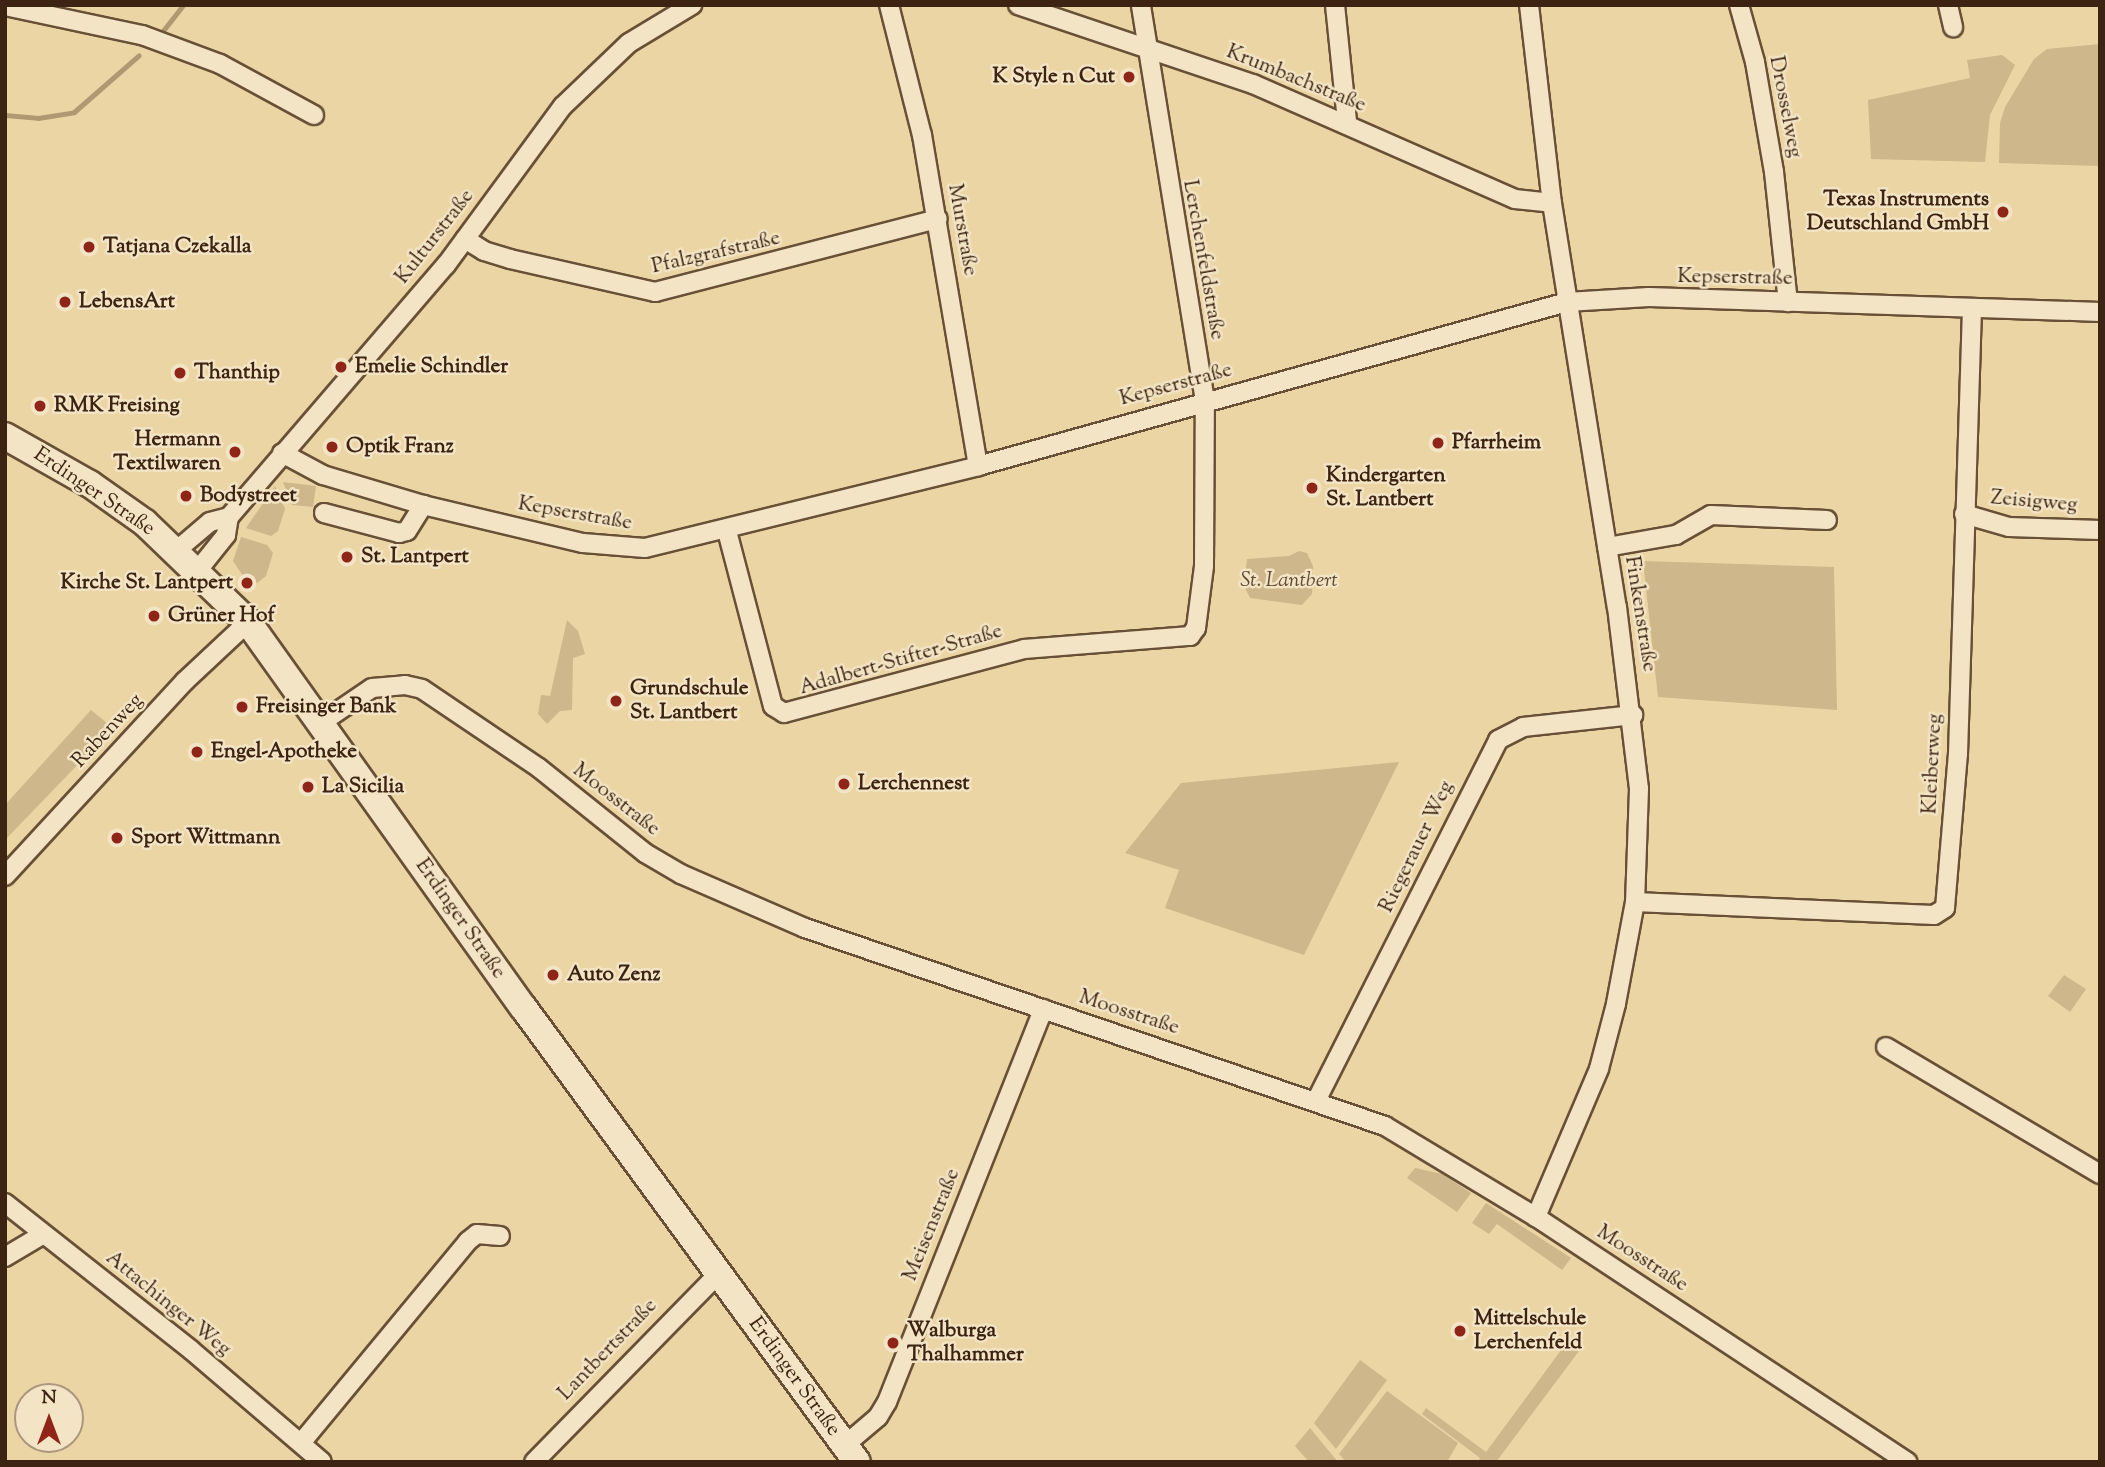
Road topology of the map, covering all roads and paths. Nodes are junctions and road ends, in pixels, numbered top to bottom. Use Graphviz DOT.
graph roads {
  1 [pos="692,5"];
  2 [pos="890,5"];
  3 [pos="1018,5"];
  4 [pos="1141,5"];
  5 [pos="1335,5"];
  6 [pos="1529,5"];
  7 [pos="1739,5"];
  8 [pos="1948,5"];
  9 [pos="5,6"];
  10 [pos="76,12"];
  11 [pos="1953,27"];
  12 [pos="1146,48"];
  13 [pos="314,115"];
  14 [pos="1347,122"];
  15 [pos="1552,203"];
  16 [pos="938,219"];
  17 [pos="465,239"];
  18 [pos="1567,302"];
  19 [pos="1788,302"];
  20 [pos="1972,309"];
  21 [pos="2100,312"];
  22 [pos="1205,401"];
  23 [pos="5,436"];
  24 [pos="282,453"];
  25 [pos="978,466"];
  26 [pos="423,505"];
  27 [pos="324,513"];
  28 [pos="1964,514"];
  29 [pos="229,517"];
  30 [pos="1827,520"];
  31 [pos="2100,530"];
  32 [pos="727,531"];
  33 [pos="1607,548"];
  34 [pos="177,550"];
  35 [pos="198,570"];
  36 [pos="248,622"];
  37 [pos="1181,639"];
  38 [pos="1633,715"];
  39 [pos="322,722"];
  40 [pos="5,876"];
  41 [pos="1635,902"];
  42 [pos="1043,1009"];
  43 [pos="1886,1047"];
  44 [pos="1317,1100"];
  45 [pos="2100,1174"];
  46 [pos="5,1203"];
  47 [pos="1536,1217"];
  48 [pos="42,1235"];
  49 [pos="500,1236"];
  50 [pos="5,1256"];
  51 [pos="719,1273"];
  52 [pos="301,1443"];
  53 [pos="851,1454"];
  54 [pos="322,1462"];
  55 [pos="534,1462"];
  56 [pos="1907,1462"];
  1 -- 17 [label="street, Kulturstraße"];
  2 -- 16 [label="street, Murstraße"];
  3 -- 12 [label="street, Krumbachstraße"];
  4 -- 12 [label="street, Lerchenfeldstraße"];
  5 -- 14 [label="street"];
  6 -- 15 [label="street, Finkenstraße"];
  7 -- 19 [label="street, Drosselweg"];
  8 -- 11 [label="street"];
  9 -- 10 [label="street"];
  10 -- 13 [label="street"];
  12 -- 14 [label="street, Krumbachstraße"];
  12 -- 22 [label="street, Lerchenfeldstraße"];
  14 -- 15 [label="street, Krumbachstraße"];
  15 -- 18 [label="street, Finkenstraße"];
  16 -- 17 [label="street, Pfalzgrafstraße"];
  16 -- 25 [label="street, Murstraße"];
  17 -- 24 [label="street, Kulturstraße"];
  18 -- 19 [label="street, Kepserstraße"];
  18 -- 22 [label="street, Kepserstraße"];
  18 -- 33 [label="street, Finkenstraße"];
  19 -- 20 [label="street, Kepserstraße"];
  20 -- 21 [label="street, Kepserstraße"];
  20 -- 28 [label="street, Kleiberweg"];
  22 -- 25 [label="street, Kepserstraße"];
  22 -- 37 [label="street, Lerchenfeldstraße"];
  23 -- 34 [label="street, Erdinger Straße"];
  24 -- 26 [label="street, Kepserstraße"];
  24 -- 29 [label="street, Kulturstraße"];
  25 -- 32 [label="street, Kepserstraße"];
  26 -- 27 [label="street"];
  26 -- 32 [label="street, Kepserstraße"];
  28 -- 31 [label="street, Zeisigweg"];
  28 -- 41 [label="street, Kleiberweg"];
  29 -- 34 [label="street, Kulturstraße"];
  29 -- 35 [label="street, Kulturstraße"];
  30 -- 33 [label="street"];
  32 -- 37 [label="street, Adalbert-Stifter-Straße"];
  33 -- 38 [label="street, Finkenstraße"];
  34 -- 35 [label="street, Erdinger Straße"];
  35 -- 36 [label="street, Erdinger Straße"];
  36 -- 39 [label="street, Erdinger Straße"];
  36 -- 40 [label="street, Rabenweg"];
  38 -- 41 [label="street, Finkenstraße"];
  38 -- 44 [label="street, Riegerauer Weg"];
  39 -- 42 [label="street, Moosstraße"];
  39 -- 51 [label="street, Erdinger Straße"];
  41 -- 47 [label="street, Finkenstraße"];
  42 -- 44 [label="street, Moosstraße"];
  42 -- 53 [label="street, Meisenstraße"];
  43 -- 45 [label="street"];
  44 -- 47 [label="street, Moosstraße"];
  46 -- 48 [label="street, Attachinger Weg"];
  47 -- 56 [label="street, Moosstraße"];
  48 -- 50 [label="street"];
  48 -- 52 [label="street, Attachinger Weg"];
  49 -- 52 [label="street"];
  51 -- 53 [label="street, Erdinger Straße"];
  51 -- 55 [label="street, Lantbertstraße"];
  52 -- 54 [label="street, Attachinger Weg"];
}
